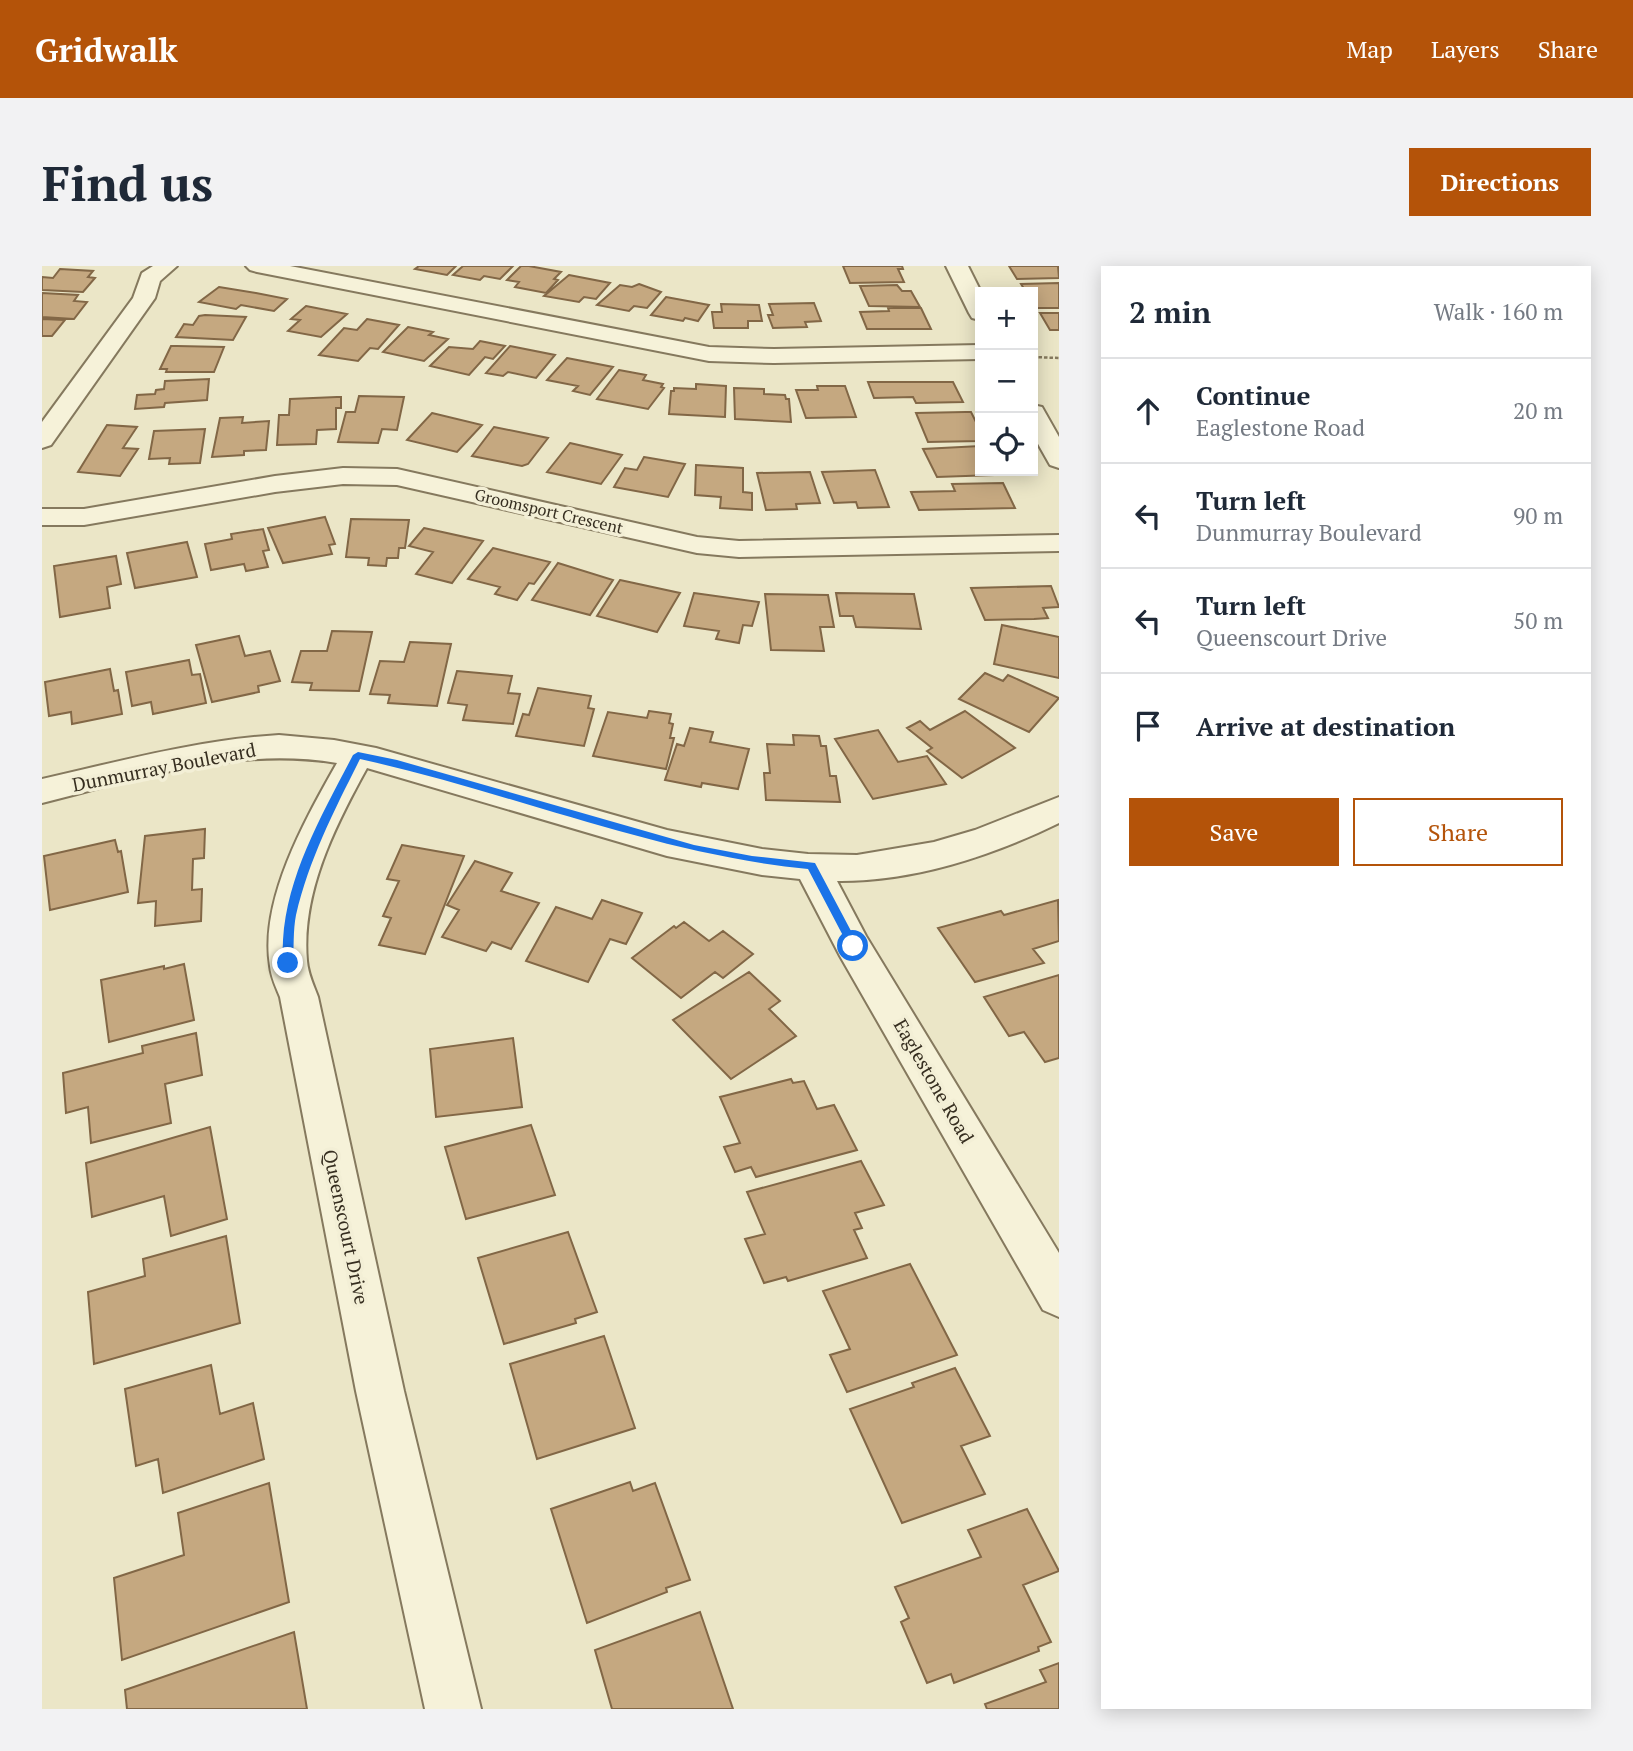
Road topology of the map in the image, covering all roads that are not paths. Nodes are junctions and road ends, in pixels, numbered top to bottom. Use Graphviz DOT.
graph roads {
  1 [pos="166,266"];
  2 [pos="257,266"];
  3 [pos="957,266"];
  4 [pos="975,303"];
  5 [pos="975,352"];
  6 [pos="1034,413"];
  7 [pos="42,440"];
  8 [pos="1059,460"];
  9 [pos="42,517"];
  10 [pos="1059,543"];
  11 [pos="358,755"];
  12 [pos="42,790"];
  13 [pos="1059,809"];
  14 [pos="811,866"];
  15 [pos="1059,1295"];
  16 [pos="453,1709"];
  1 -- 7 [label="street"];
  2 -- 5 [label="street"];
  3 -- 4 [label="street"];
  6 -- 8 [label="street"];
  9 -- 10 [label="street, Groomsport Crescent"];
  11 -- 12 [label="street, Dunmurray Boulevard"];
  11 -- 14 [label="street, Dunmurray Boulevard"];
  11 -- 16 [label="street, Queenscourt Drive"];
  13 -- 14 [label="street, Dunmurray Boulevard"];
  14 -- 15 [label="street, Eaglestone Road"];
}
